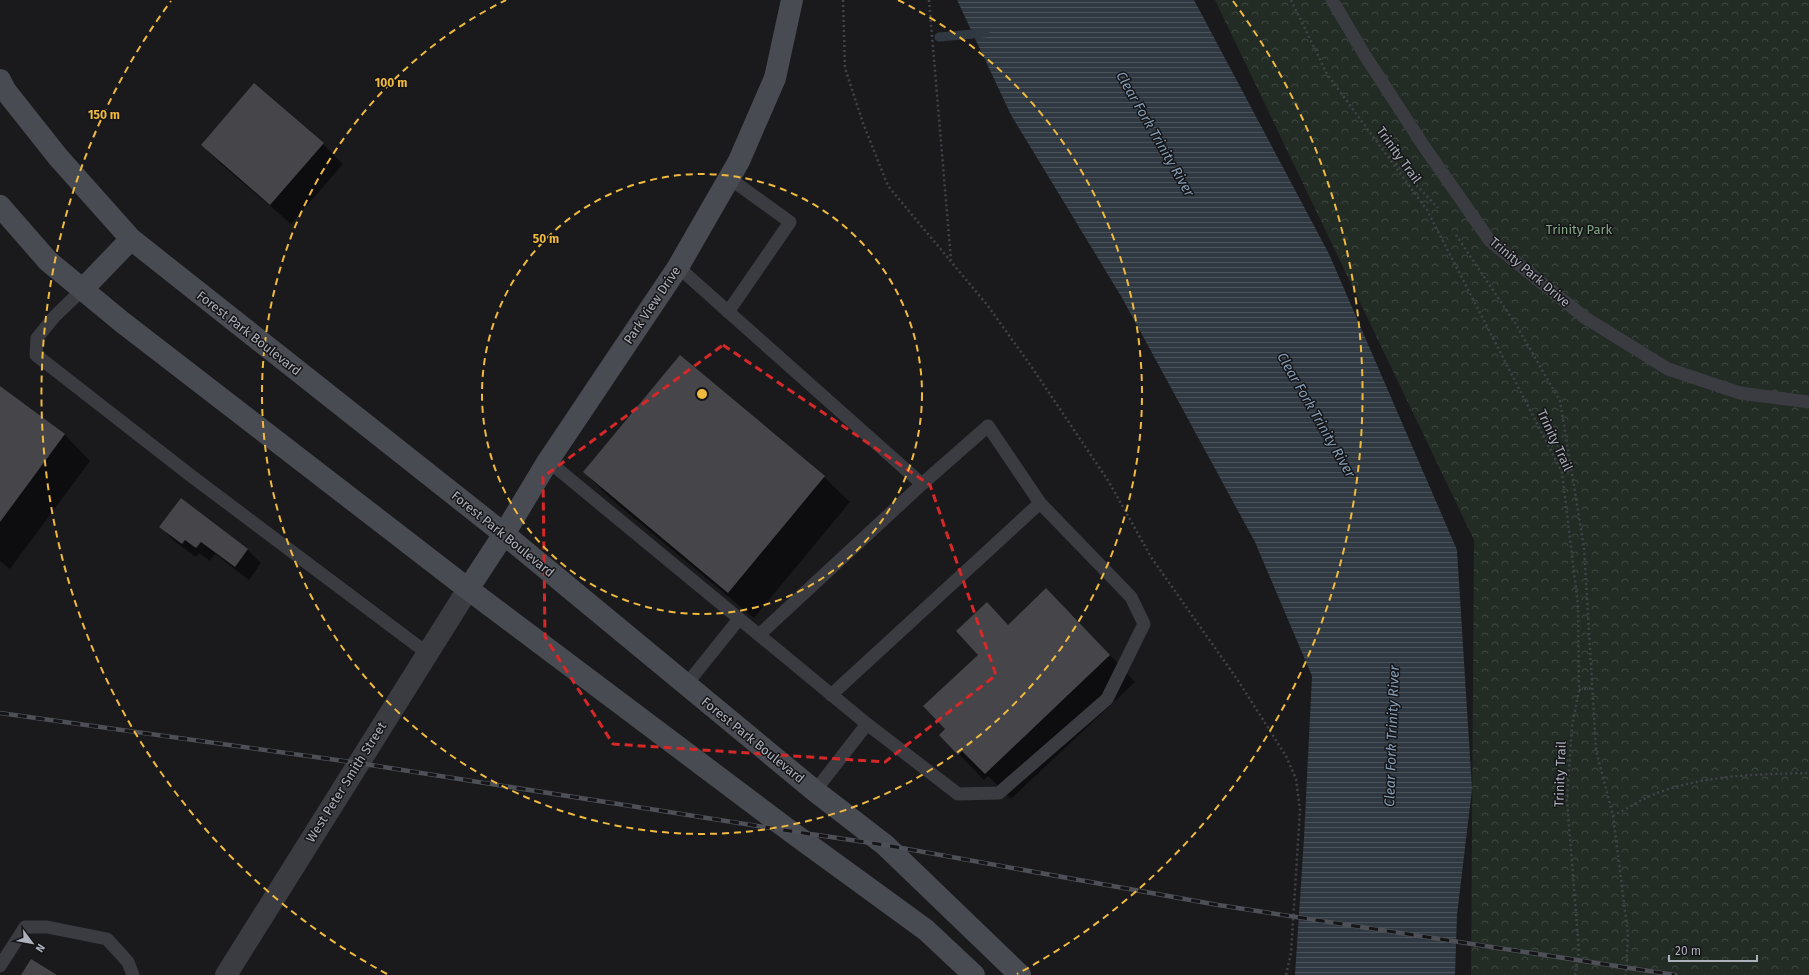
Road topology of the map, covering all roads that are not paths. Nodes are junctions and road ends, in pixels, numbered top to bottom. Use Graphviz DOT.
graph roads {
  1 [pos="792,0"];
  2 [pos="1332,0"];
  3 [pos="0,80"];
  4 [pos="730,178"];
  5 [pos="0,206"];
  6 [pos="131,239"];
  7 [pos="678,267"];
  8 [pos="83,289"];
  9 [pos="728,312"];
  10 [pos="1809,402"];
  11 [pos="548,461"];
  12 [pos="922,484"];
  13 [pos="1040,503"];
  14 [pos="504,534"];
  15 [pos="468,589"];
  16 [pos="739,619"];
  17 [pos="758,635"];
  18 [pos="427,653"];
  19 [pos="686,685"];
  20 [pos="831,695"];
  21 [pos="867,724"];
  22 [pos="816,791"];
  23 [pos="0,966"];
  24 [pos="133,975"];
  25 [pos="226,975"];
  26 [pos="974,975"];
  27 [pos="1020,975"];
  1 -- 4 [label="main road, Park View Drive"];
  2 -- 10 [label="lane, Trinity Park Drive"];
  3 -- 6 [label="main road, Forest Park Boulevard"];
  4 -- 7 [label="main road, Park View Drive"];
  4 -- 9 [label="lane"];
  5 -- 8 [label="main road"];
  6 -- 8 [label="main road"];
  6 -- 14 [label="main road, Forest Park Boulevard"];
  7 -- 9 [label="lane"];
  7 -- 11 [label="main road, Park View Drive"];
  8 -- 15 [label="main road"];
  8 -- 18 [label="lane"];
  9 -- 12 [label="lane"];
  11 -- 14 [label="main road, Park View Drive"];
  11 -- 16 [label="lane"];
  12 -- 13 [label="lane"];
  12 -- 17 [label="lane"];
  13 -- 20 [label="lane"];
  13 -- 21 [label="lane"];
  14 -- 15 [label="main road, Park View Drive"];
  14 -- 19 [label="main road, Forest Park Boulevard"];
  15 -- 18 [label="street, West Peter Smith Street"];
  15 -- 26 [label="main road"];
  16 -- 17 [label="lane"];
  16 -- 19 [label="lane"];
  17 -- 20 [label="lane"];
  18 -- 25 [label="street, West Peter Smith Street"];
  19 -- 22 [label="main road, Forest Park Boulevard"];
  20 -- 21 [label="lane"];
  21 -- 22 [label="lane"];
  22 -- 27 [label="main road, Forest Park Boulevard"];
  23 -- 24 [label="lane"];
}
